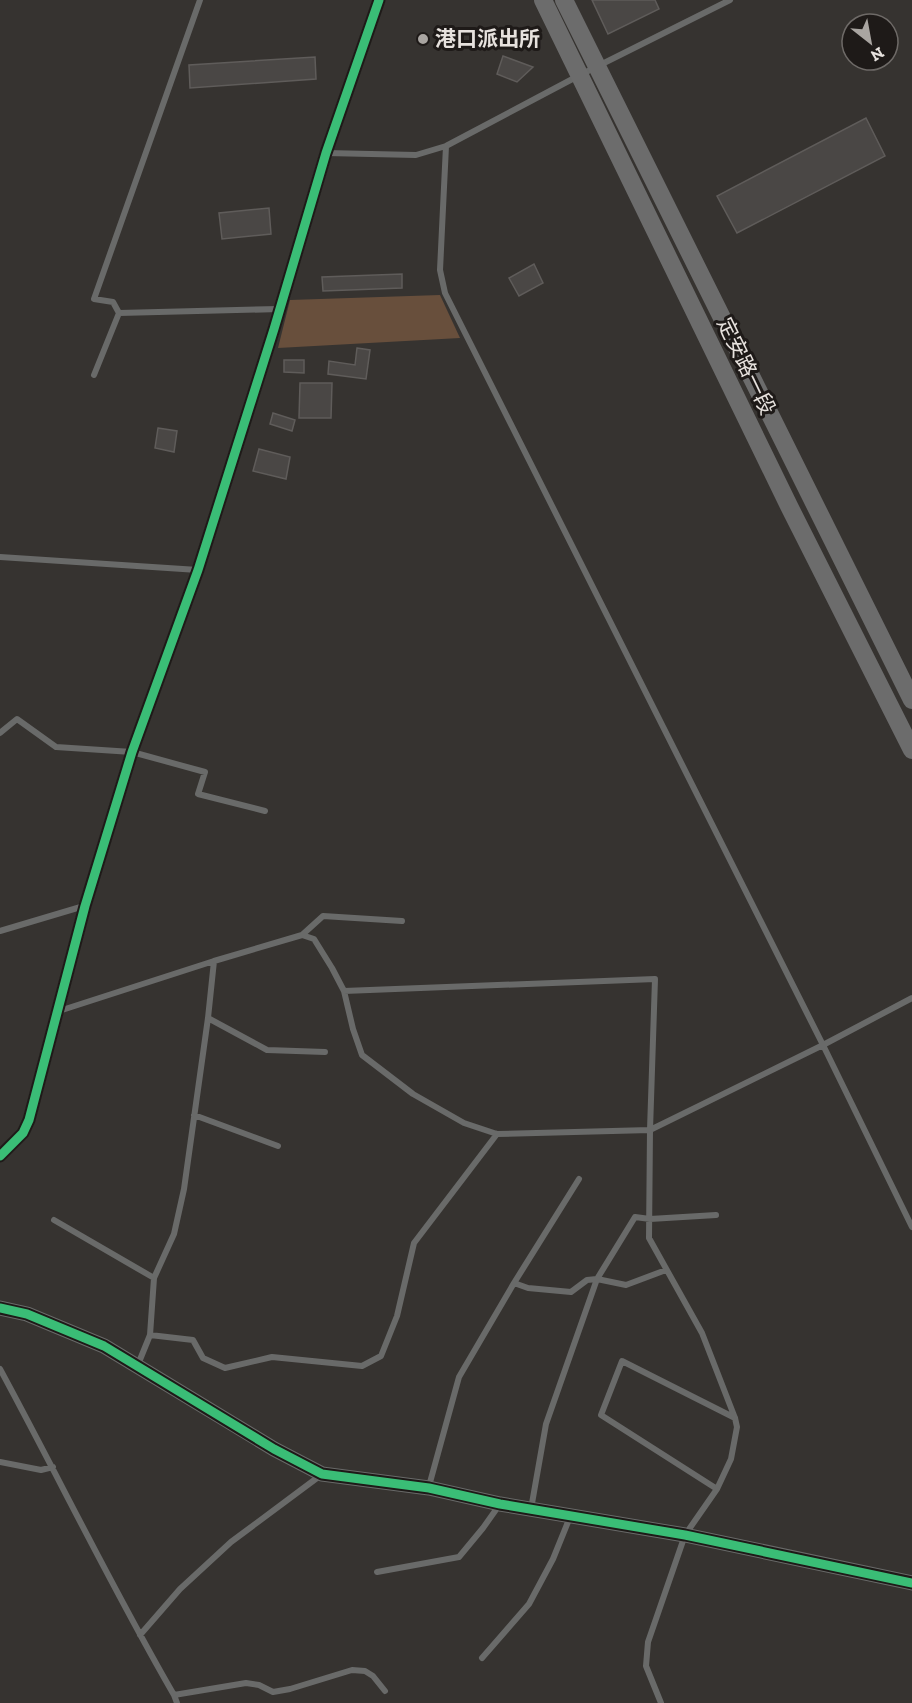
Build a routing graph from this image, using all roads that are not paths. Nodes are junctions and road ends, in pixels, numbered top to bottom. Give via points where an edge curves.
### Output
1 (200, 0) edge
2 (379, 0) edge
3 (543, 0) edge
4 (564, 0) edge
5 (730, 0) edge
6 (597, 67) junction
7 (580, 75) junction
8 (446, 146) junction
9 (326, 153) junction
10 (279, 309) junction
11 (119, 313) junction
12 (94, 375) dead end
13 (0, 557) edge
14 (198, 570) junction
15 (912, 700) edge
16 (0, 733) edge
17 (912, 750) edge
18 (132, 752) junction
19 (265, 811) dead end
20 (85, 906) junction
21 (402, 921) dead end
22 (0, 931) edge
23 (302, 935) junction
24 (214, 961) junction
25 (344, 991) junction
26 (912, 998) edge
27 (57, 1012) junction
28 (208, 1018) junction
29 (823, 1045) junction
30 (325, 1052) dead end
31 (194, 1115) junction
32 (650, 1131) junction
33 (497, 1134) junction
34 (278, 1146) dead end
35 (0, 1156) edge
36 (579, 1179) dead end
37 (716, 1215) dead end
38 (650, 1219) junction
39 (54, 1220) dead end
40 (912, 1227) edge
41 (666, 1270) junction
42 (154, 1278) junction
43 (597, 1279) junction
44 (514, 1283) junction
45 (0, 1308) edge
46 (150, 1335) junction
47 (137, 1367) junction
48 (0, 1369) edge
49 (735, 1418) junction
50 (0, 1462) edge
51 (53, 1467) junction
52 (322, 1474) junction
53 (429, 1488) junction
54 (717, 1489) junction
55 (500, 1504) junction
56 (531, 1509) junction
57 (571, 1516) junction
58 (685, 1535) junction
59 (377, 1572) dead end
60 (912, 1583) edge
61 (140, 1635) junction
62 (482, 1658) dead end
63 (385, 1691) dead end
64 (174, 1695) junction
65 (177, 1703) edge
66 (662, 1703) edge

1 - 11 lane via 94,299 114,302
2 - 9 street
3 - 7 main road, 定安路一段
4 - 6 main road, 定安路一段
5 - 6 lane
6 - 7 lane
6 - 15 main road, 定安路一段
7 - 8 lane
7 - 17 main road, 定安路一段
8 - 9 lane via 416,155
8 - 29 lane via 440,270 445,293
9 - 10 street
10 - 11 lane
10 - 14 street
11 - 12 lane
13 - 14 lane
14 - 18 street
16 - 18 lane via 17,719 56,747
18 - 19 lane via 205,772 198,794
18 - 20 street
20 - 22 lane
20 - 27 street
21 - 23 lane via 322,916
23 - 24 lane
23 - 25 lane via 314,939
24 - 27 lane
24 - 28 lane
25 - 32 lane via 655,979
25 - 33 lane via 362,1055 413,1094 464,1123
26 - 29 lane
27 - 35 street via 23,1133
28 - 30 lane via 267,1050
28 - 31 lane
29 - 32 lane
29 - 40 lane
31 - 34 lane
31 - 42 lane via 174,1234
32 - 33 lane
32 - 38 lane
33 - 46 lane via 414,1243 397,1316 381,1356 362,1366 272,1356 225,1368 203,1358 192,1341
36 - 44 lane
37 - 38 lane
38 - 41 lane via 649,1238
38 - 43 lane via 635,1216
39 - 42 lane
41 - 43 lane via 626,1285
41 - 49 lane via 702,1333
42 - 46 lane
43 - 44 lane via 586,1280 571,1292
43 - 56 lane via 546,1424
44 - 53 lane via 459,1377
45 - 47 street via 27,1314 104,1346
46 - 47 lane
47 - 52 street
48 - 51 lane
49 - 54 lane via 732,1459
49 - 54 lane via 622,1361 601,1415
50 - 51 lane via 41,1470
51 - 61 lane
52 - 53 street
52 - 61 lane via 231,1542 180,1589
53 - 55 street
54 - 58 lane
55 - 56 street
55 - 59 lane via 459,1557
56 - 57 street
57 - 58 street
57 - 62 lane via 529,1604
58 - 60 street
58 - 66 lane via 646,1656
61 - 64 lane
63 - 64 lane via 373,1676 352,1670 273,1692 246,1683
64 - 65 lane

